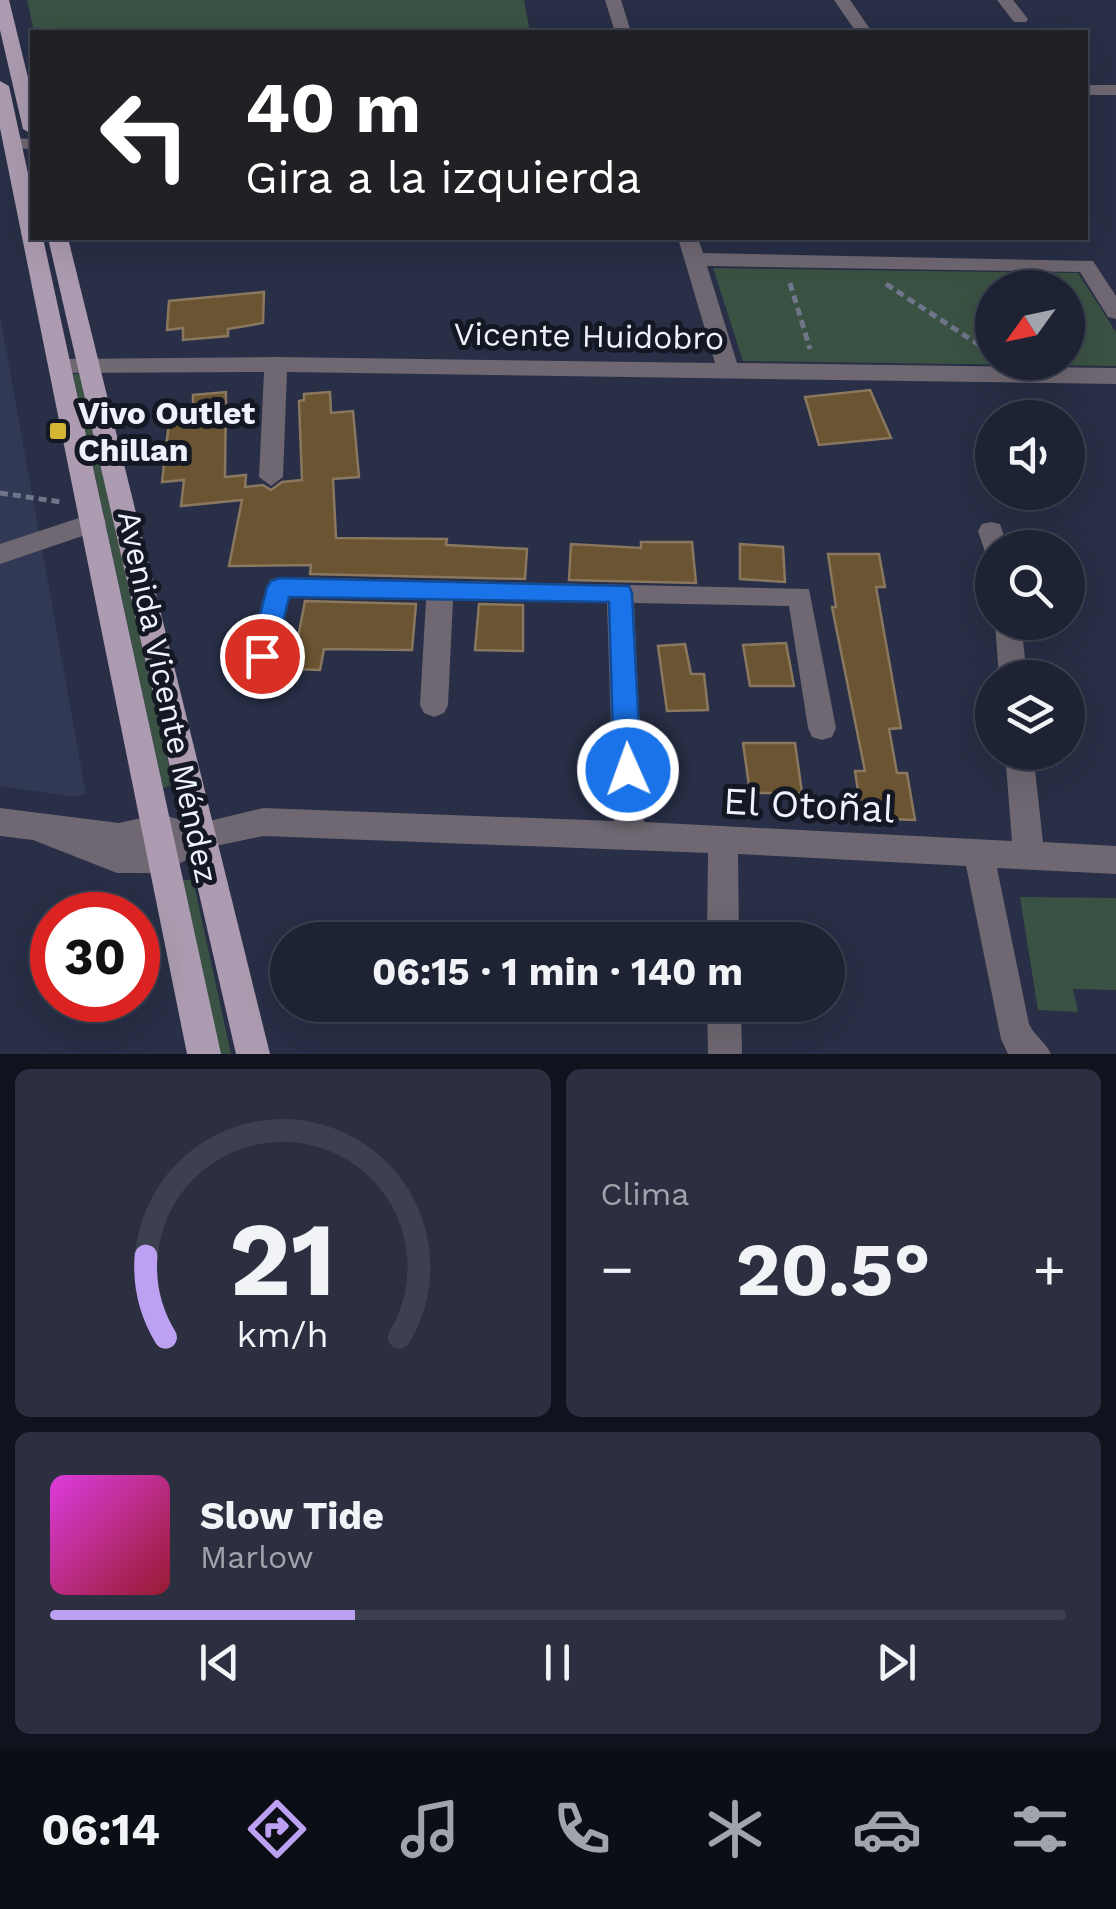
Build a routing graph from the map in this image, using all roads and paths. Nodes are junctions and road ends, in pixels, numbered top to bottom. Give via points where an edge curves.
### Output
1 (1, 0) edge
2 (613, 0) edge
3 (842, 0) edge
4 (1005, 0) edge
5 (1020, 20) dead end
6 (622, 30) edge
7 (863, 30) edge
8 (0, 86) edge
9 (1088, 90) edge
10 (1116, 90) edge
11 (30, 121) edge
12 (24, 151) edge
13 (30, 208) edge
14 (34, 240) edge
15 (58, 240) edge
16 (691, 248) edge
17 (784, 260) junction
18 (772, 282) dead end
19 (790, 282) junction
20 (885, 283) dead end
21 (1116, 312) edge
22 (975, 343) edge
23 (276, 364) junction
24 (61, 366) junction
25 (88, 366) junction
26 (728, 370) junction
27 (816, 372) junction
28 (1116, 376) edge
29 (271, 478) dead end
30 (0, 493) edge
31 (61, 502) dead end
32 (94, 522) junction
33 (0, 554) edge
34 (440, 590) junction
35 (620, 593) junction
36 (262, 656) dead end
37 (434, 706) dead end
38 (822, 728) dead end
39 (1021, 770) edge
40 (0, 822) edge
41 (630, 835) junction
42 (200, 836) junction
43 (723, 840) junction
44 (162, 844) junction
45 (979, 853) junction
46 (1029, 856) junction
47 (1116, 860) edge
48 (723, 922) edge
49 (724, 1022) edge
50 (204, 1054) edge
51 (253, 1054) edge
52 (725, 1054) edge
53 (1034, 1054) edge

1 - 11 main road
2 - 6 street
3 - 7 street
4 - 5 street
8 - 12 main road, Avenida Vicente Méndez
9 - 10 street
12 - 13 main road, Avenida Vicente Méndez
14 - 24 main road, Avenida Vicente Méndez
15 - 25 main road, Avenida Vicente Méndez
16 - 17 street
16 - 26 street
17 - 19 path
17 - 21 street via 1086,266
18 - 19 path
19 - 27 path
20 - 22 path
23 - 25 street, Vicente Huidobro
23 - 26 street, Vicente Huidobro
23 - 29 street
24 - 25 street, Vicente Huidobro
24 - 32 main road, Avenida Vicente Méndez
25 - 42 main road, Avenida Vicente Méndez
26 - 27 street, Vicente Huidobro
27 - 28 street, Vicente Huidobro
30 - 31 path
32 - 33 street
32 - 44 main road, Avenida Vicente Méndez
34 - 35 street
34 - 36 street via 279,587
34 - 37 street
35 - 38 street via 800,596
35 - 41 street
39 - 46 street
40 - 44 street via 38,828 116,859
41 - 42 street, El Otoñal via 263,822
41 - 43 street, El Otoñal
42 - 44 street, El Otoñal
42 - 51 main road, Avenida Vicente Méndez
43 - 45 street, El Otoñal
43 - 48 street
44 - 50 main road, Avenida Vicente Méndez
45 - 46 street, El Otoñal
45 - 53 street via 1013,1027
46 - 47 street, El Otoñal
49 - 52 street

